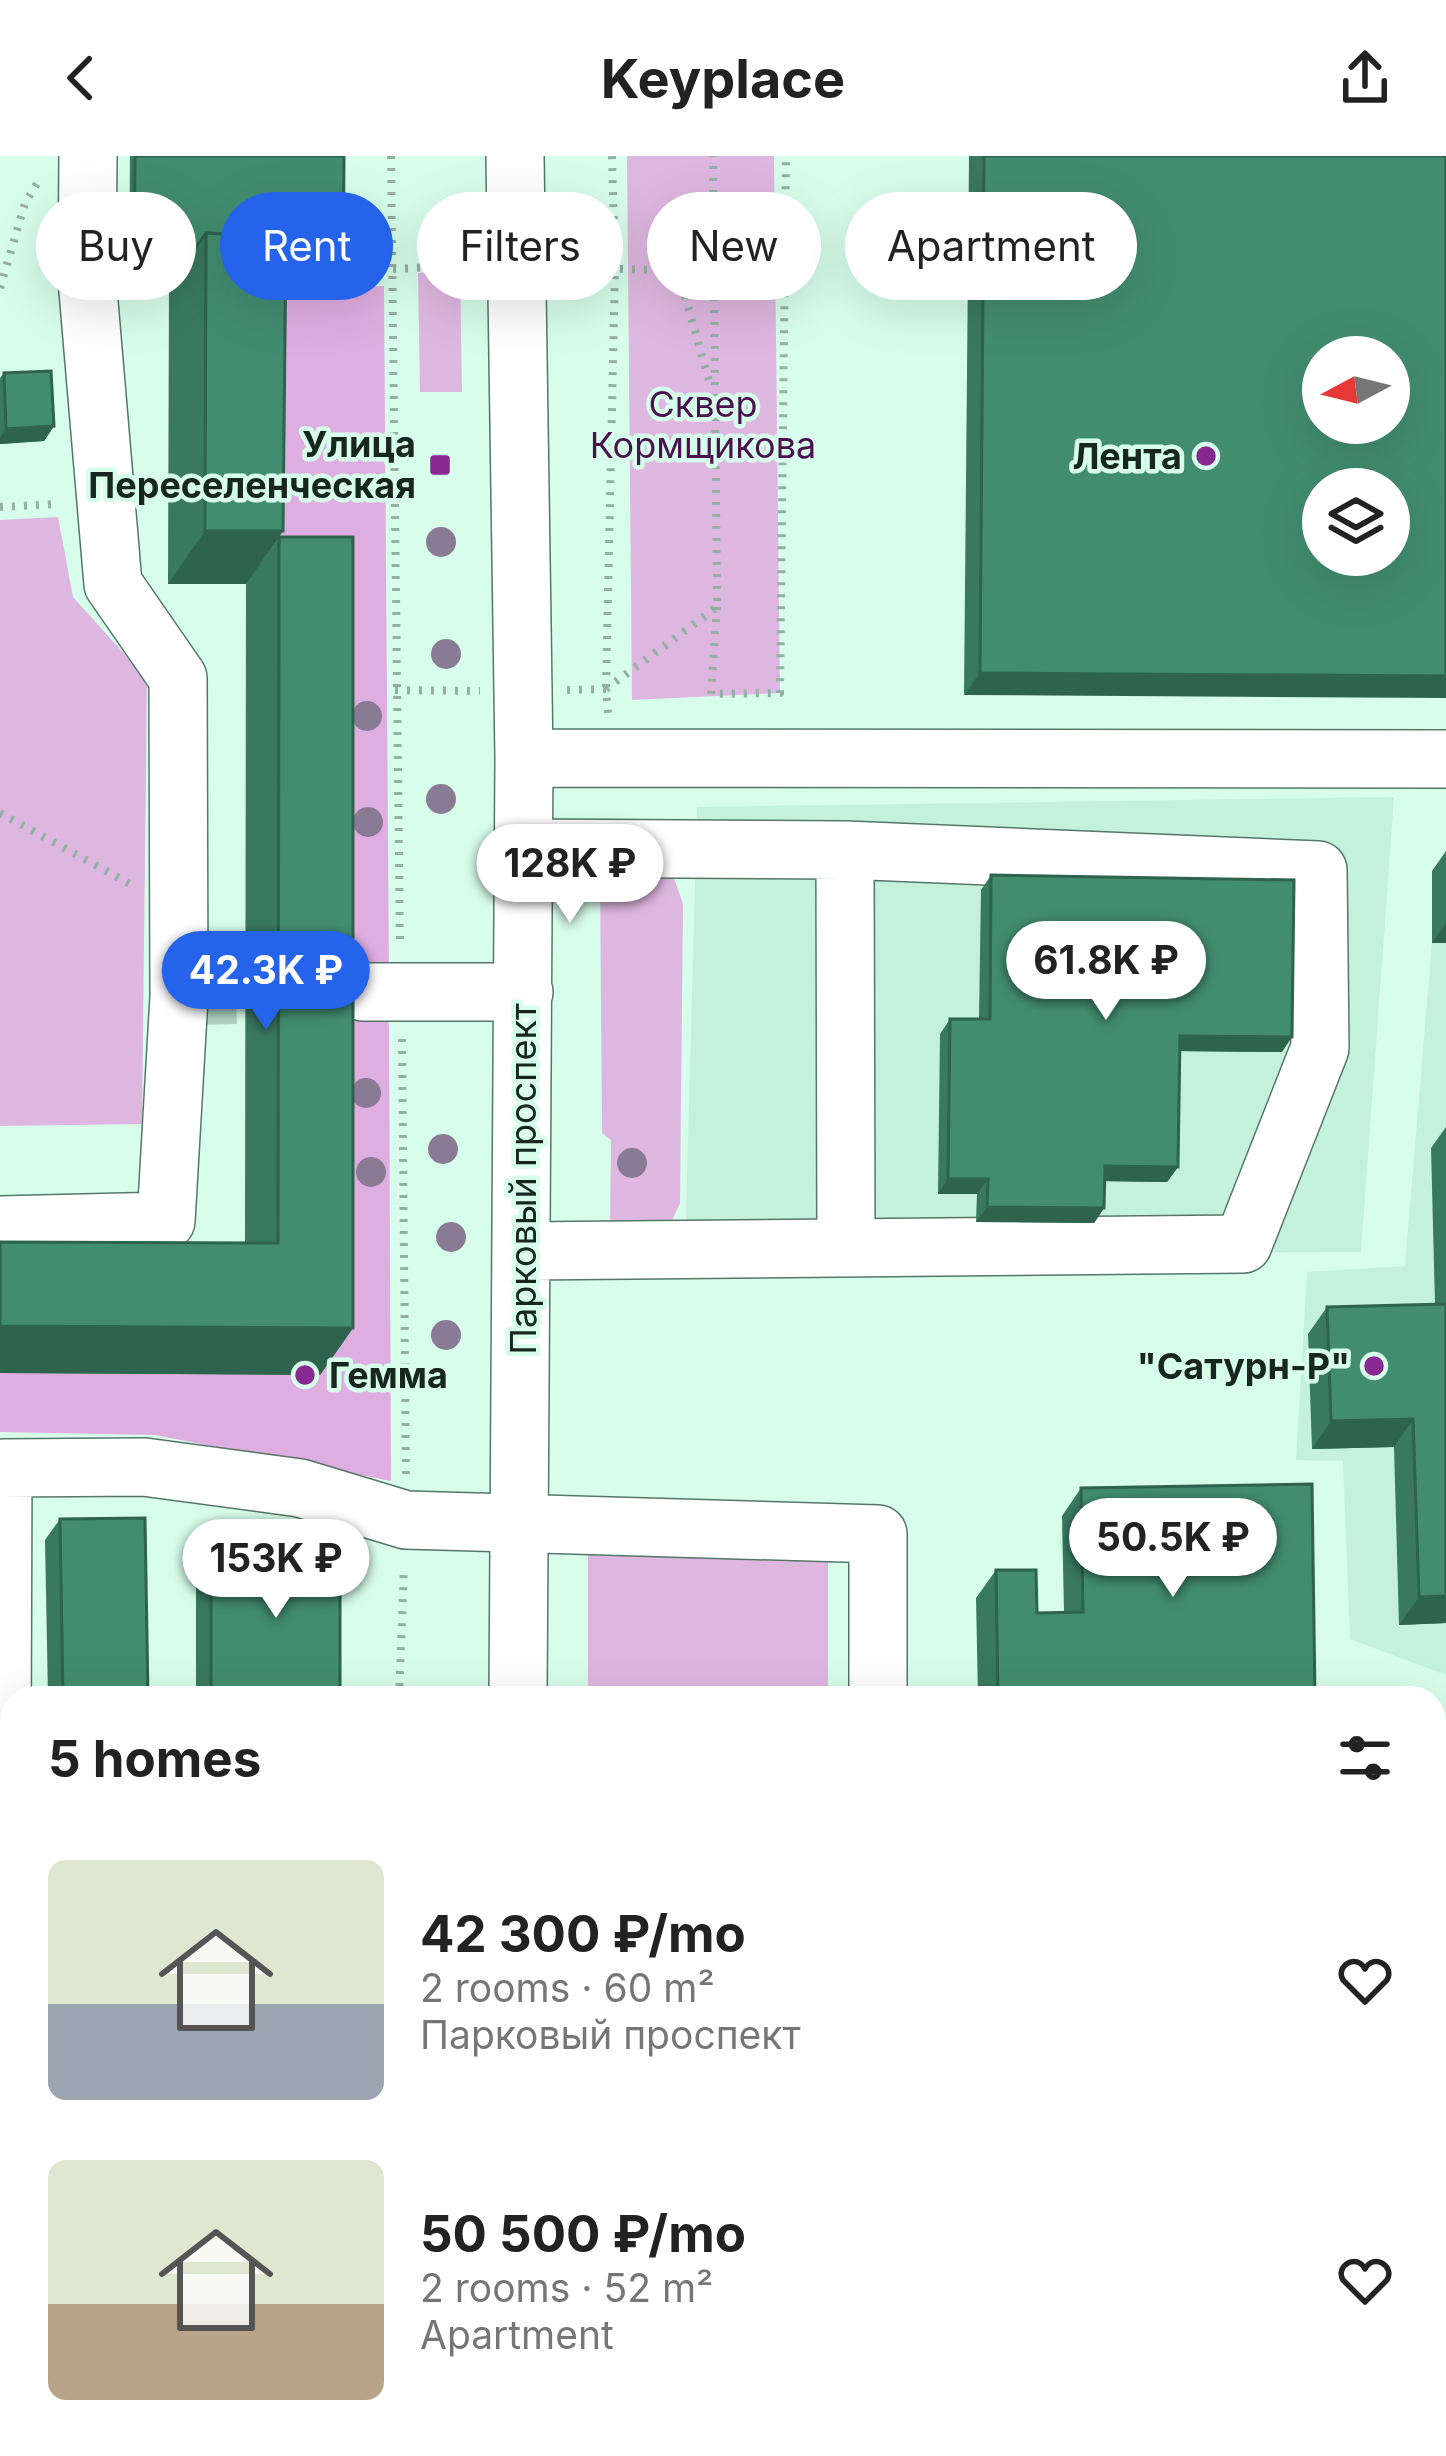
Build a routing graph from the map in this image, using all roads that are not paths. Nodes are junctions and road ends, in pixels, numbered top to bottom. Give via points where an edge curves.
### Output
1 (515, 156) edge
2 (66, 164) edge
3 (524, 758) junction
4 (1446, 759) edge
5 (522, 848) junction
6 (845, 850) junction
7 (382, 992) tunnel mouth
8 (524, 992) junction
9 (0, 1225) edge
10 (845, 1245) junction
11 (524, 1251) junction
12 (520, 1524) junction
13 (2, 1686) edge
14 (518, 1686) edge
15 (878, 1686) edge

1 - 3 street, Парковый проспект
2 - 9 street via 87,279 113,584 178,679 179,910 166,1221
3 - 4 street
3 - 5 street, Парковый проспект
5 - 6 street
5 - 8 street, Парковый проспект
6 - 10 street
6 - 10 street via 1318,870 1320,1048 1243,1244
7 - 8 street
8 - 11 street, Парковый проспект
10 - 11 street
11 - 12 street, Парковый проспект
12 - 13 street via 406,1520 300,1488 166,1470 3,1468
12 - 14 street, Парковый проспект
12 - 15 street via 878,1534

